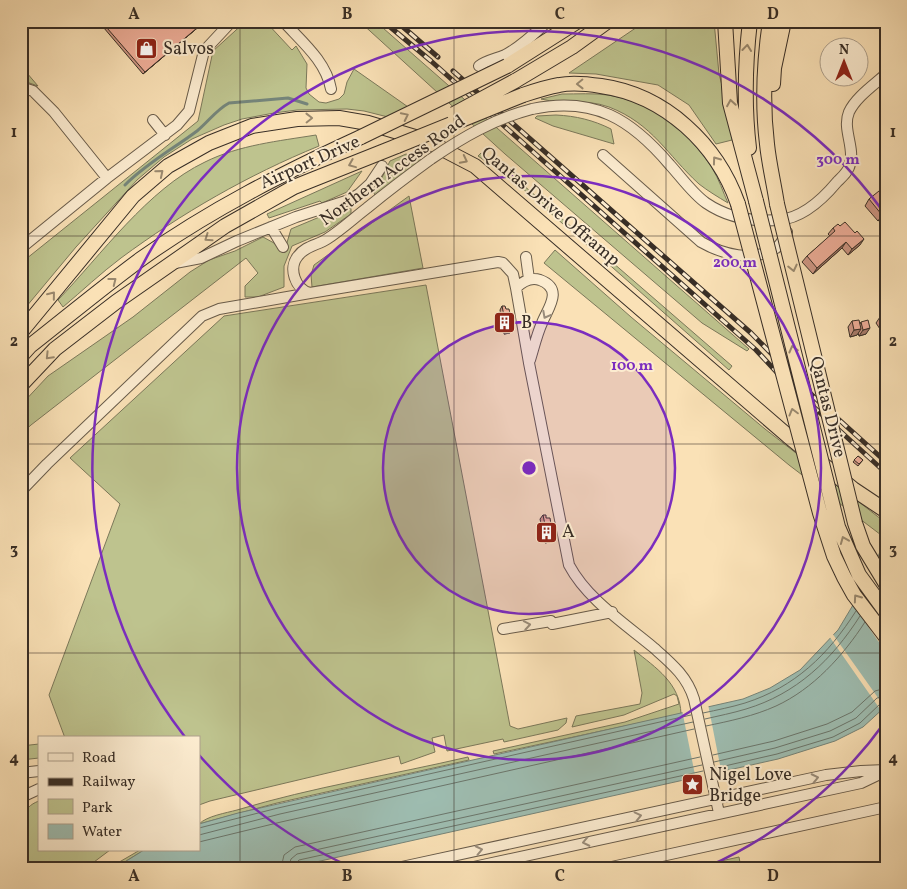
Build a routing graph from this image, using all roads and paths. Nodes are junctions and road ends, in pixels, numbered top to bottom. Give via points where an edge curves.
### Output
1 (232, 21) edge
2 (283, 21) edge
3 (548, 21) edge
4 (578, 21) edge
5 (608, 21) edge
6 (725, 21) edge
7 (750, 21) edge
8 (770, 21) edge
9 (784, 21) edge
10 (479, 66) dead end
11 (886, 74) edge
12 (21, 86) edge
13 (331, 89) dead end
14 (153, 120) dead end
15 (165, 134) junction
16 (397, 146) junction
17 (604, 155) dead end
18 (382, 166) dead end
19 (107, 178) junction
20 (756, 201) junction
21 (777, 204) junction
22 (788, 219) junction
23 (271, 227) junction
24 (283, 247) dead end
25 (21, 248) edge
26 (526, 257) dead end
27 (171, 263) junction
28 (529, 279) junction
29 (516, 288) junction
30 (310, 293) junction
31 (21, 332) edge
32 (21, 356) edge
33 (529, 363) junction
34 (21, 384) edge
35 (21, 491) edge
36 (886, 511) edge
37 (886, 584) edge
38 (608, 610) junction
39 (886, 612) edge
40 (503, 630) dead end
41 (886, 637) edge
42 (38, 771) edge
43 (886, 771) edge
44 (21, 773) edge
45 (38, 789) edge
46 (716, 798) junction
47 (21, 799) edge
48 (886, 807) edge
49 (719, 813) junction
50 (397, 868) edge
51 (469, 868) edge
52 (607, 868) edge

1 - 15 street via 204,51 189,111
2 - 13 street via 324,69
3 - 10 street via 520,45
32 -> 4 highway, Airport Drive, bridge via 141,259 207,216 284,173 507,66
5 - 16 highway, Airport Drive, bridge via 515,81
20 -> 6 highway via 730,103
20 -> 7 highway via 746,106
8 - 21 highway via 764,88 767,143
9 - 21 highway via 774,68 772,133
11 - 22 street, Northern Access Road via 853,104 848,114 850,164 845,174 823,198
12 - 19 street via 33,91 54,112
14 - 15 street
15 - 19 street
16 -> 27 highway, Airport Drive via 294,187 225,226
41 -> 16 highway, bridge via 854,595 834,556 738,204 731,184 702,142 677,117 648,100 618,88 560,84 522,95
17 - 22 street via 700,242 716,250 738,256 765,253 783,240 789,229
18 - 23 street via 370,184 349,200
19 - 25 street
39 -> 20 highway, Qantas Drive, bridge via 859,575 838,527
21 -> 37 highway, Qantas Drive, bridge via 855,523 863,546
22 - 30 street, Northern Access Road, bridge via 748,219 721,212 705,202 652,143 618,118 578,106 545,106 482,127 431,159 326,240 307,248 297,256 293,269 300,289
23 - 24 street
23 - 27 street via 201,258
26 - 28 street
27 -> 34 highway, Airport Drive via 55,350
28 - 29 street
28 -> 33 street via 546,284 553,296
29 - 30 street via 513,274 498,262
29 - 33 street
30 - 35 street via 219,309 202,316
31 -> 36 highway, Qantas Drive Offramp via 133,196 168,166 209,143 252,126 297,119 339,118 368,123 424,140 475,166 788,436 853,489
33 - 38 street via 567,557 582,585
40 -> 38 street
38 - 46 street via 678,669 689,685
42 - 44 street
46 -> 43 street via 826,775
43 - 49 street via 861,783
45 - 47 street
46 - 49 street
50 -> 46 street
48 - 52 street
49 -> 51 street

